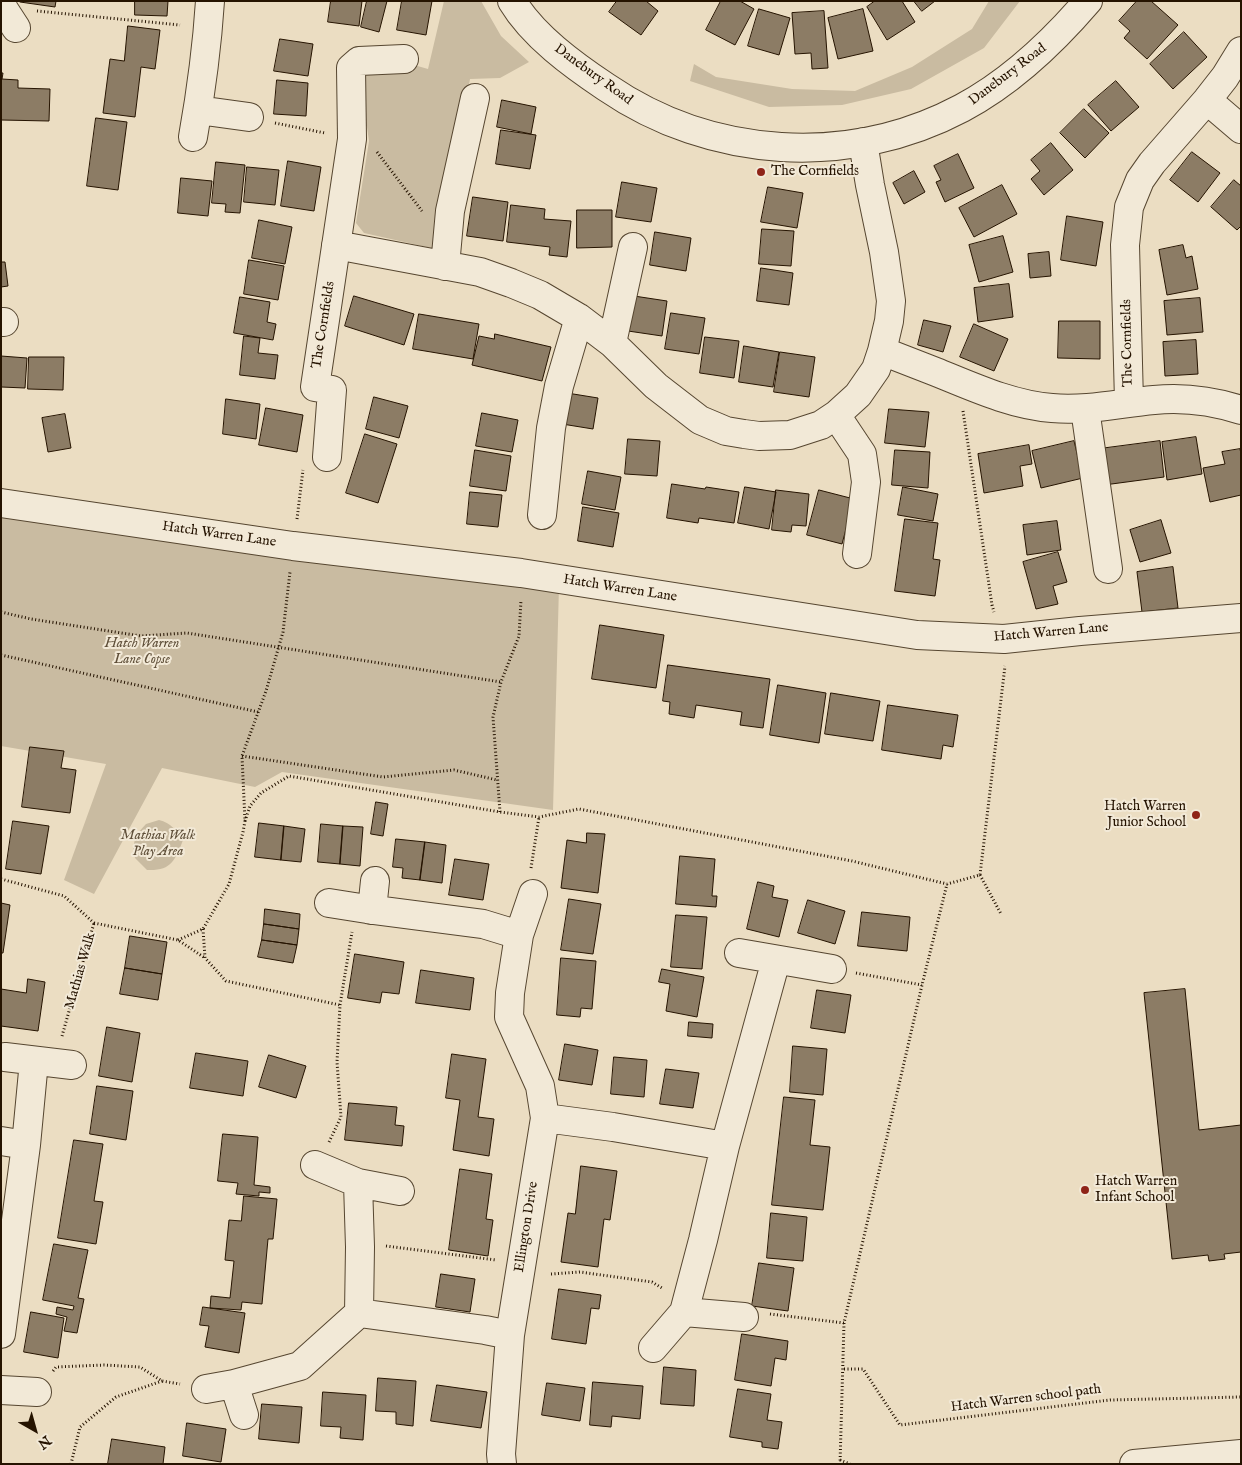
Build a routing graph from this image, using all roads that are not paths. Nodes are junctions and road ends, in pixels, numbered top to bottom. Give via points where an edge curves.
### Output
1 (210, 1) edge
2 (1088, 1) edge
3 (515, 2) edge
4 (1241, 51) edge
5 (404, 59) dead end
6 (475, 98) dead end
7 (1207, 100) junction
8 (198, 110) junction
9 (249, 117) dead end
10 (1241, 129) edge
11 (193, 138) dead end
12 (863, 142) junction
13 (336, 245) junction
14 (633, 247) dead end
15 (445, 266) junction
16 (579, 318) junction
17 (612, 343) junction
18 (882, 351) junction
19 (1130, 402) junction
20 (1085, 409) junction
21 (1241, 410) edge
22 (836, 415) junction
23 (327, 457) dead end
24 (1, 503) edge
25 (542, 515) dead end
26 (857, 554) dead end
27 (1108, 569) dead end
28 (1241, 618) edge
29 (375, 881) dead end
30 (531, 882) road end
31 (329, 903) dead end
32 (372, 910) junction
33 (519, 935) junction
34 (739, 953) dead end
35 (776, 960) junction
36 (832, 969) road end
37 (5, 1056) dead end
38 (545, 1118) junction
39 (14, 1143) edge
40 (725, 1146) junction
41 (321, 1156) road end
42 (358, 1183) junction
43 (400, 1191) dead end
44 (684, 1312) junction
45 (359, 1313) junction
46 (756, 1315) road end
47 (1, 1334) edge
48 (510, 1335) junction
49 (653, 1348) dead end
50 (234, 1384) junction
51 (206, 1389) dead end
52 (1, 1390) edge
53 (37, 1392) road end
54 (244, 1415) dead end
55 (1241, 1454) edge
56 (502, 1464) edge
57 (1134, 1464) edge

1 - 8 street
2 - 12 street, Danebury Road via 1046,48 983,96 922,127
3 - 12 street, Danebury Road via 530,25 573,63 641,109 671,122 716,138 773,148 812,148
4 - 7 street, The Cornfields
5 - 13 street, The Cornfields via 359,61 351,68 352,139
6 - 15 street via 450,211
7 - 10 street
7 - 19 street, The Cornfields via 1152,163 1140,180 1129,207 1125,245
8 - 9 street
8 - 11 street
12 - 18 street via 891,301
13 - 15 street
13 - 23 street, The Cornfields via 315,387 332,390
14 - 17 street
15 - 16 street via 480,272 511,283 540,295
16 - 17 street
16 - 25 street via 559,386 551,428
17 - 22 street via 684,408 700,420 726,431 759,436 790,434 821,425
18 - 20 street, The Cornfields via 974,388 1031,405
18 - 22 street via 868,382
19 - 20 street, The Cornfields
19 - 21 street, The Cornfields via 1178,398
20 - 27 street
22 - 26 street via 862,454 866,482
24 - 28 street, Hatch Warren Lane via 293,546 522,573 917,635 1004,639
29 - 32 street
30 - 33 street, Ellington Drive
31 - 32 street
32 - 33 street via 482,924
33 - 38 street, Ellington Drive via 509,1017 540,1086
34 - 35 street
35 - 36 street
35 - 40 street
37 - 39 street via 54,1063
38 - 40 street
38 - 48 street, Ellington Drive
39 - 47 street
40 - 44 street
41 - 42 street
42 - 43 street
42 - 45 street
44 - 46 street
44 - 49 street
45 - 48 street
45 - 50 street via 300,1366
48 - 56 street, Ellington Drive
50 - 51 street
50 - 54 street
52 - 53 street
55 - 57 street

